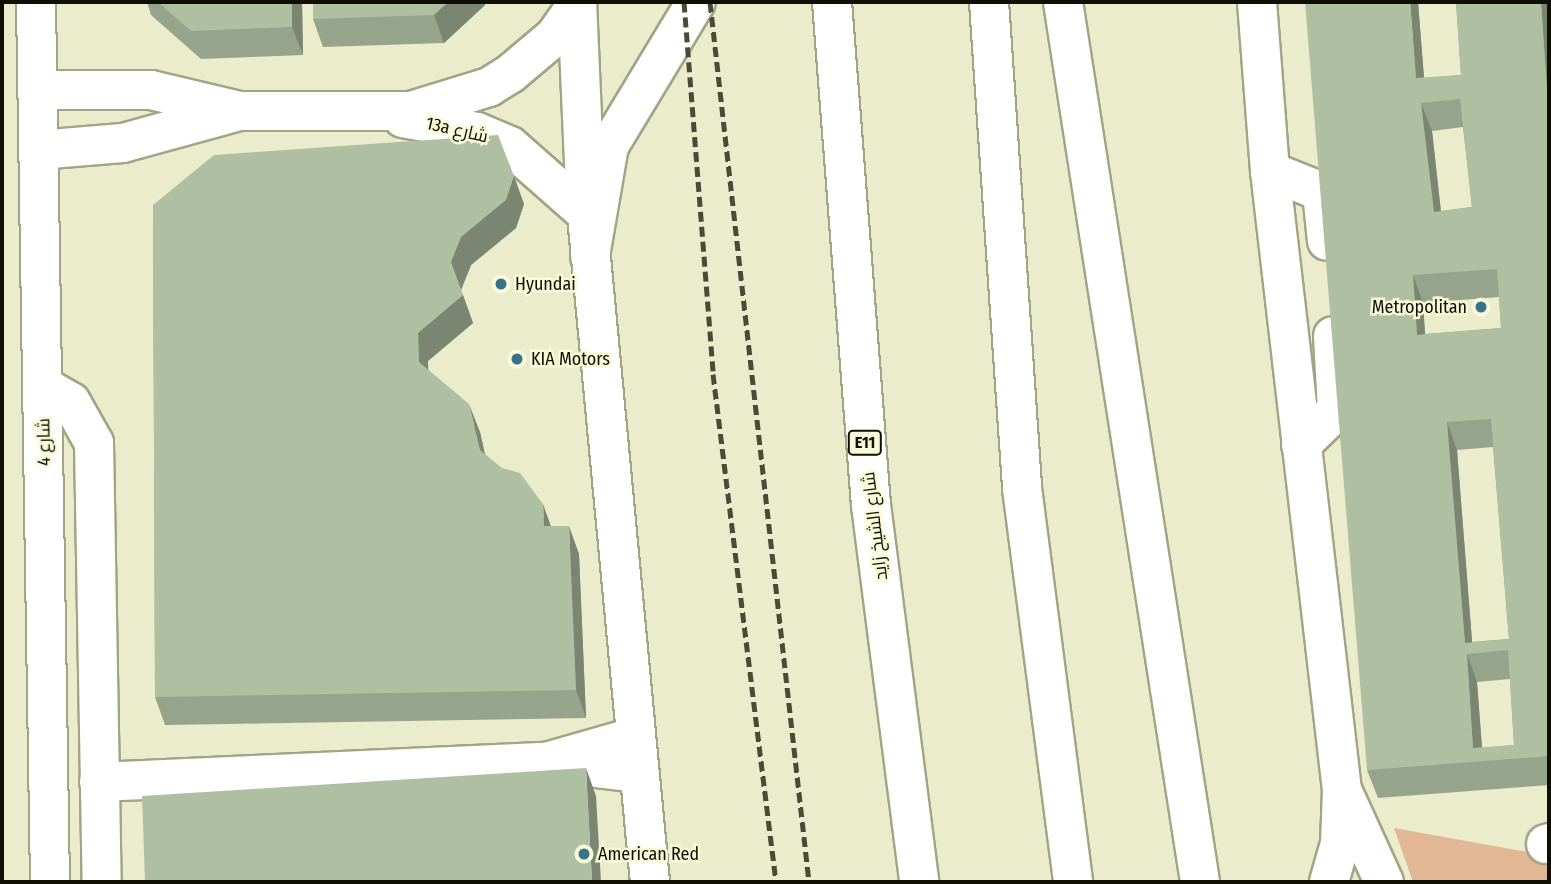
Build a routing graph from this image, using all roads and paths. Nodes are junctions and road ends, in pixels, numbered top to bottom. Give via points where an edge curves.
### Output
1 (36, 2) edge
2 (696, 2) edge
3 (832, 2) edge
4 (989, 2) edge
5 (1063, 2) edge
6 (1257, 2) edge
7 (577, 3) edge
8 (37, 90) junction
9 (239, 111) junction
10 (384, 114) junction
11 (38, 150) junction
12 (1270, 172) junction
13 (586, 212) junction
14 (590, 256) junction
15 (43, 386) junction
16 (1301, 445) junction
17 (636, 755) junction
18 (99, 782) junction
19 (1342, 790) junction
20 (1202, 876) edge
21 (50, 882) edge
22 (102, 882) edge
23 (650, 882) edge
24 (919, 882) edge
25 (1073, 882) edge
26 (1329, 882) edge
27 (1384, 882) edge

1 - 8 main road, شارع 4
2 - 14 main road via 609,146
3 - 24 main road, شارع الشيخ زايد / E11 via 869,479
4 - 25 main road via 1022,488
5 - 20 main road via 1079,75
6 - 12 main road
7 - 10 main road, 13a شارع via 534,57 489,87
7 - 13 main road
8 - 9 main road, 13a شارع via 151,90
8 - 11 main road, شارع 4
9 - 10 main road, 13a شارع
9 - 11 main road, 13a شارع via 123,143
10 - 13 main road, 13a شارع via 494,138 529,158
11 - 15 main road, شارع 4
12 - 16 main road
12 - 16 main road via 1322,192 1337,410
13 - 14 main road
14 - 17 main road
15 - 18 main road via 71,401 94,443
15 - 21 main road, شارع 4
16 - 19 main road
17 - 18 main road
17 - 23 main road
18 - 22 main road
19 - 26 main road via 1340,844
19 - 27 main road

